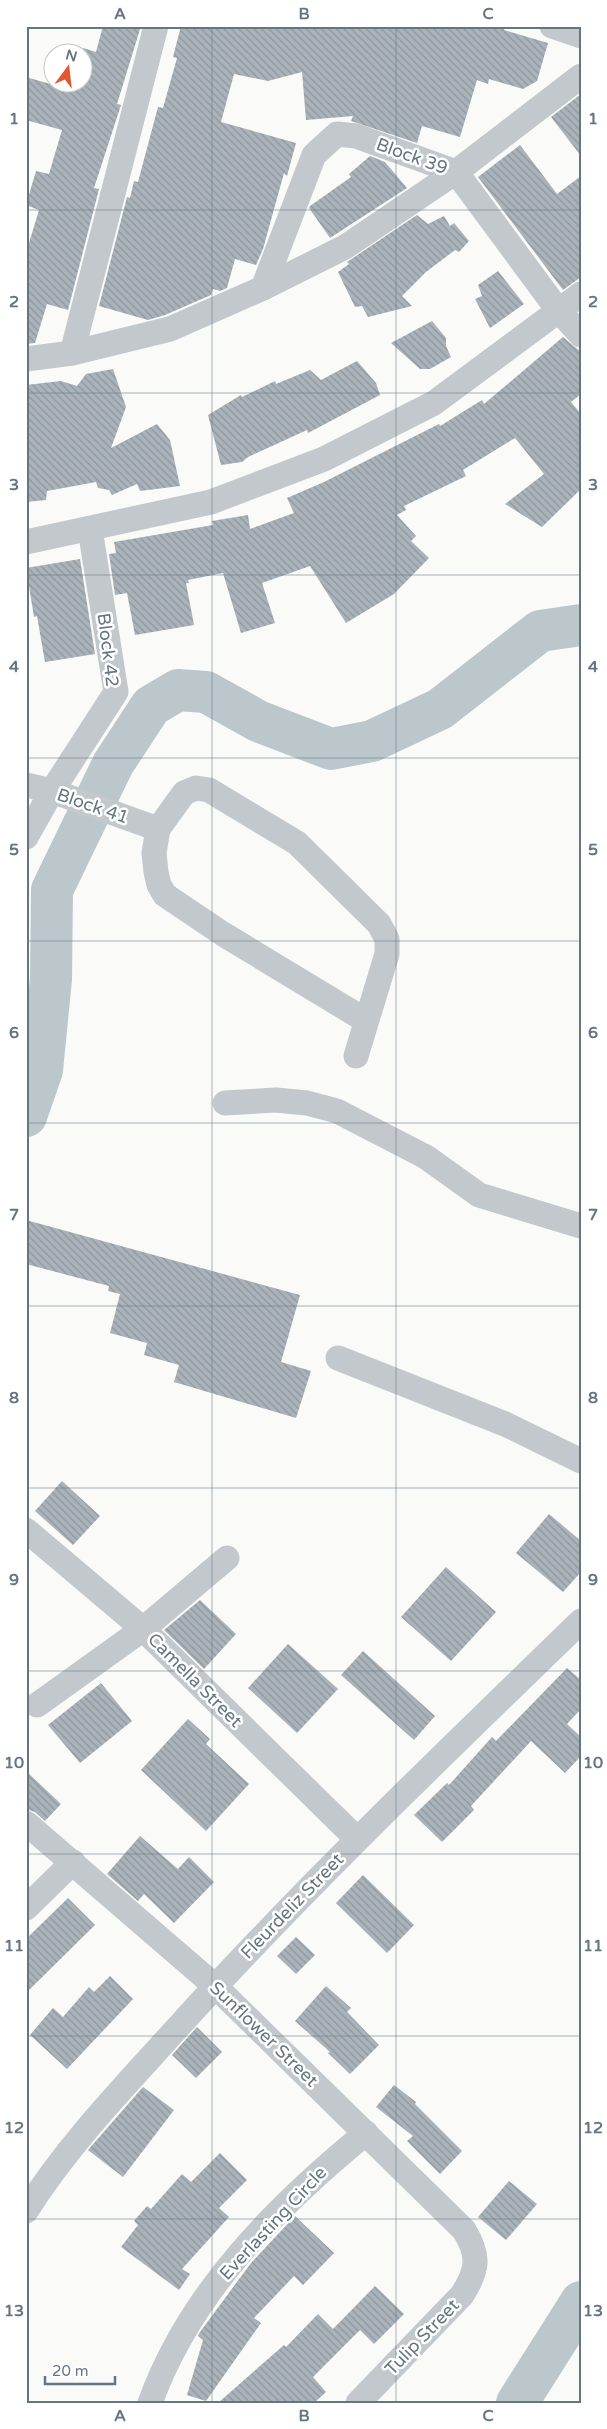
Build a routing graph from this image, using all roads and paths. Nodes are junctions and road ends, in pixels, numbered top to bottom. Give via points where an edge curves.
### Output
1 (156, 26) edge
2 (552, 26) edge
3 (581, 36) edge
4 (581, 76) edge
5 (456, 172) junction
6 (263, 288) junction
7 (581, 294) edge
8 (558, 310) junction
9 (581, 335) edge
10 (72, 353) junction
11 (26, 359) edge
12 (90, 529) junction
13 (26, 542) edge
14 (26, 785) edge
15 (52, 791) junction
16 (158, 829) junction
17 (26, 837) edge
18 (365, 1020) junction
19 (356, 1056) dead end
20 (226, 1103) dead end
21 (581, 1226) edge
22 (338, 1358) dead end
23 (581, 1461) edge
24 (26, 1530) edge
25 (227, 1558) dead end
26 (581, 1621) edge
27 (143, 1629) junction
28 (37, 1705) dead end
29 (26, 1823) edge
30 (357, 1839) junction
31 (73, 1862) junction
32 (26, 1908) edge
33 (215, 1986) junction
34 (366, 2133) junction
35 (26, 2210) edge
36 (476, 2264) joint
37 (150, 2403) edge
38 (358, 2403) edge

1 - 10 street
2 - 3 street
4 - 5 street
5 - 6 street via 345,247
5 - 6 street, Block 39 via 356,136 337,134 314,155
5 - 8 street, Block 39
6 - 10 street via 170,329
7 - 8 street
8 - 9 street, Block 39
8 - 12 street via 434,403 324,459 212,502
10 - 11 street
12 - 13 street
12 - 15 street, Block 42 via 116,692
14 - 15 street, Block 41
15 - 16 street, Block 41
15 - 17 street, Block 42
16 - 18 street via 154,853 156,872 165,895
16 - 18 street via 184,793 196,788 209,790 297,844 379,924 387,939 387,954
18 - 19 street
20 - 21 street via 276,1100 307,1103 337,1111 426,1157 479,1194
22 - 23 street via 505,1424
24 - 27 street, Camella Street
25 - 27 street
26 - 30 street, Fleurdeliz Street
27 - 28 street
27 - 30 street, Camella Street
29 - 31 street, Sunflower Street
30 - 33 street, Fleurdeliz Street
31 - 32 street
31 - 33 street, Sunflower Street
33 - 34 street, Sunflower Street
33 - 35 street, Fleurdeliz Street via 96,2118
34 - 36 street, Sunflower Street via 464,2230 474,2246
34 - 37 street, Everlasting Circle via 314,2175 239,2254 184,2330
36 - 38 street, Tulip Street via 472,2280 462,2295

